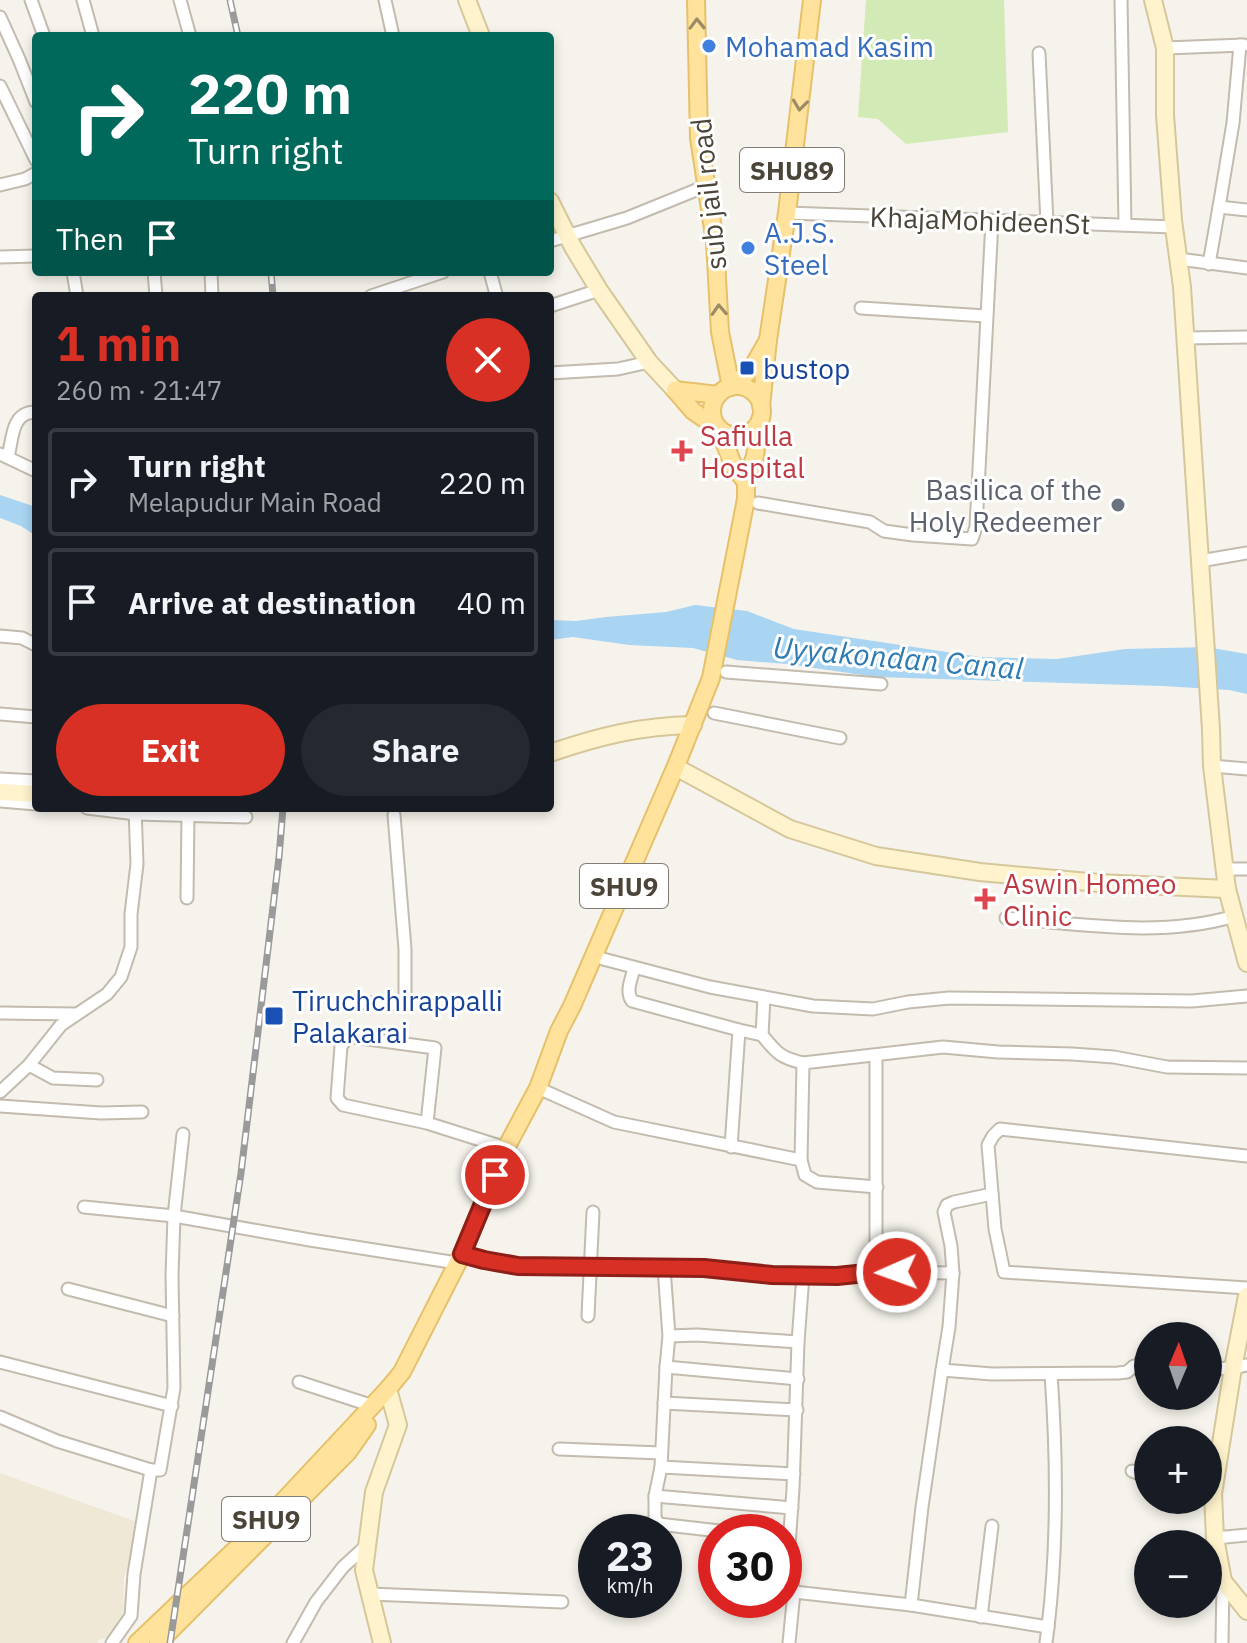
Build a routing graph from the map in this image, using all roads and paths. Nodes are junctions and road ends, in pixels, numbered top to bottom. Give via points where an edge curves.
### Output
1 (31, 0) edge
2 (83, 0) edge
3 (180, 0) edge
4 (385, 0) edge
5 (467, 0) edge
6 (696, 0) edge
7 (812, 0) edge
8 (1121, 0) edge
9 (1153, 0) edge
10 (0, 17) edge
11 (43, 32) edge
12 (92, 32) edge
13 (189, 32) edge
14 (392, 32) edge
15 (479, 32) edge
16 (1244, 45) edge
17 (1165, 48) junction
18 (1039, 53) dead end
19 (0, 86) edge
20 (32, 93) edge
21 (32, 152) edge
22 (32, 175) edge
23 (0, 185) edge
24 (706, 186) junction
25 (1219, 207) junction
26 (554, 210) edge
27 (1247, 210) edge
28 (787, 213) junction
29 (992, 221) junction
30 (1047, 223) junction
31 (1125, 225) junction
32 (1174, 227) junction
33 (567, 235) junction
34 (554, 240) edge
35 (32, 256) edge
36 (0, 257) edge
37 (1179, 259) junction
38 (1209, 264) junction
39 (1247, 268) edge
40 (431, 276) edge
41 (599, 290) junction
42 (383, 292) edge
43 (554, 305) edge
44 (861, 308) dead end
45 (986, 316) junction
46 (1247, 337) edge
47 (1186, 338) junction
48 (768, 340) junction
49 (649, 362) junction
50 (554, 373) edge
51 (675, 390) junction
52 (724, 391) junction
53 (32, 412) edge
54 (761, 413) junction
55 (719, 429) junction
56 (4, 456) edge
57 (32, 469) edge
58 (746, 482) junction
59 (752, 501) junction
60 (1247, 553) edge
61 (1200, 561) junction
62 (0, 636) edge
63 (32, 643) edge
64 (726, 672) dead end
65 (881, 684) dead end
66 (714, 713) dead end
67 (0, 714) edge
68 (32, 717) edge
69 (693, 725) junction
70 (840, 738) dead end
71 (554, 752) edge
72 (1212, 766) junction
73 (1247, 769) edge
74 (683, 771) dead end
75 (0, 779) edge
76 (32, 781) edge
77 (0, 792) edge
78 (32, 794) edge
79 (0, 801) edge
80 (32, 804) edge
81 (136, 812) edge
82 (153, 812) edge
83 (188, 814) junction
84 (394, 815) dead end
85 (246, 817) dead end
86 (1225, 869) junction
87 (1247, 869) edge
88 (1227, 889) junction
89 (187, 898) dead end
90 (1235, 916) junction
91 (1006, 918) dead end
92 (603, 959) dead end
93 (1247, 963) edge
94 (634, 968) junction
95 (1247, 996) edge
96 (764, 997) junction
97 (349, 1002) dead end
98 (0, 1013) edge
99 (76, 1014) junction
100 (739, 1030) junction
101 (762, 1035) junction
102 (876, 1055) junction
103 (803, 1063) junction
104 (29, 1065) junction
105 (1247, 1068) edge
106 (97, 1080) dead end
107 (2, 1086) edge
108 (538, 1088) junction
109 (0, 1106) edge
110 (142, 1112) dead end
111 (427, 1123) junction
112 (183, 1134) dead end
113 (731, 1147) junction
114 (506, 1148) junction
115 (1247, 1156) edge
116 (801, 1160) junction
117 (877, 1187) junction
118 (992, 1194) junction
119 (84, 1207) dead end
120 (593, 1212) dead end
121 (174, 1216) junction
122 (460, 1258) junction
123 (591, 1267) junction
124 (664, 1268) junction
125 (876, 1272) junction
126 (953, 1273) junction
127 (803, 1275) junction
128 (1247, 1288) edge
129 (68, 1289) dead end
130 (1247, 1296) edge
131 (173, 1316) junction
132 (588, 1316) dead end
133 (669, 1336) junction
134 (798, 1342) junction
135 (0, 1362) edge
136 (1134, 1366) edge
137 (1240, 1366) edge
138 (666, 1367) junction
139 (942, 1370) junction
140 (1051, 1374) junction
141 (798, 1379) junction
142 (299, 1382) dead end
143 (388, 1389) junction
144 (664, 1403) junction
145 (172, 1406) junction
146 (373, 1406) junction
147 (797, 1410) junction
148 (0, 1417) edge
149 (1222, 1445) edge
150 (559, 1449) dead end
151 (661, 1453) junction
152 (661, 1467) junction
153 (151, 1470) junction
154 (794, 1474) junction
155 (655, 1496) junction
156 (792, 1508) junction
157 (791, 1514) edge
158 (992, 1526) dead end
159 (698, 1529) edge
160 (1247, 1535) edge
161 (1222, 1537) edge
162 (366, 1546) junction
163 (1222, 1576) edge
164 (1223, 1581) junction
165 (802, 1593) edge
166 (370, 1594) junction
167 (562, 1602) dead end
168 (911, 1605) junction
169 (1247, 1611) edge
170 (981, 1617) junction
171 (791, 1618) edge
172 (1048, 1627) junction
173 (112, 1643) edge
174 (137, 1643) edge
175 (158, 1643) edge
176 (293, 1643) edge
177 (382, 1643) edge
178 (789, 1643) edge
179 (1046, 1643) edge
180 (1222, 1643) edge

1 - 11 street
2 - 12 street
3 - 13 street
4 - 14 street
5 - 15 street
24 -> 6 main road, sub jail road via 699,138
7 -> 28 main road, SHU89
8 - 31 street
9 - 17 street
10 - 20 street
16 - 17 street
16 - 25 street
17 - 32 street
18 - 30 street
19 - 21 street
22 - 23 street
24 - 33 street
52 -> 24 main road, sub jail road via 715,242
25 - 27 street
25 - 38 street
26 - 33 street
28 - 29 street, KhajaMohideenSt
28 - 48 main road, SHU89
29 - 30 street, KhajaMohideenSt
29 - 45 street
30 - 31 street, KhajaMohideenSt
31 - 32 street, KhajaMohideenSt
32 - 37 street
33 - 34 street
33 - 41 street
35 - 36 street
37 - 38 street
37 - 47 street
38 - 39 street
40 - 42 street
41 - 43 street
41 - 49 street
44 - 45 street
45 - 59 street via 972,539 884,531 870,522
46 - 47 street
47 - 61 street
48 - 52 main road, SHU89 via 751,370
48 - 54 main road, SHU89
49 - 50 street
49 - 51 street
51 - 52 main road
51 - 55 main road
52 - 54 main road via 747,388
52 - 55 main road, SHU9 via 712,409
53 - 56 street via 17,419
54 - 55 main road via 742,436
54 - 58 main road, SHU9
55 - 58 main road, SHU9
56 - 57 street
58 - 59 main road, SHU9
59 - 69 main road, SHU9 via 711,678
60 - 61 street
61 - 72 street
62 - 63 street
64 - 65 street
66 - 70 street
67 - 68 street
69 - 71 street via 625,731
69 - 108 main road, SHU9
72 - 73 street
72 - 86 street
74 - 88 street via 790,829 876,856 995,874
75 - 76 street
77 - 78 street
79 - 80 street
81 - 99 street via 131,947 121,977 107,994
82 - 83 street
83 - 85 street
83 - 89 street
84 - 97 street via 405,995 396,1004
86 - 87 street
86 - 88 street
88 - 90 street
90 - 91 street via 1168,928
90 - 93 street
92 - 94 street
94 - 96 street
94 - 100 street via 628,996 632,1001
95 - 96 street via 1192,1001 949,998 873,1009
96 - 101 street
98 - 99 street
99 - 104 street
100 - 101 street
100 - 113 street
101 - 103 street via 777,1054
102 - 103 street
102 - 105 street via 943,1047 1114,1057 1167,1067
102 - 117 street
103 - 116 street
104 - 106 street via 53,1078
104 - 107 street
108 - 113 street via 614,1122
108 - 114 main road, SHU9
109 - 110 street
111 - 111 street via 339,1102 341,1046 346,1040 435,1048
111 - 114 street
112 - 121 street
113 - 116 street
114 - 122 main road, SHU9
115 - 118 street via 1000,1129 988,1145
116 - 117 street via 805,1175 817,1182
117 - 125 street
118 - 126 street via 947,1205
118 - 128 street via 1004,1272
119 - 121 street
120 - 123 street
121 - 122 street
121 - 131 street
122 - 123 street via 518,1266
122 - 143 main road, SHU9 via 402,1372
123 - 124 street
123 - 132 street
124 - 127 street
124 - 133 street
125 - 126 street
125 - 127 street
126 - 139 street
127 - 134 street
129 - 131 street
130 - 137 street
131 - 145 street
133 - 134 street
133 - 138 street
134 - 141 street
135 - 145 street
136 - 140 street via 1118,1373
137 - 149 street
138 - 141 street
138 - 144 street
139 - 140 street
139 - 168 street
140 - 172 street via 1056,1476
141 - 147 street
142 - 146 street
143 - 146 main road, SHU9
143 - 162 street via 398,1425 374,1492
143 - 175 main road, SHU9 via 348,1452
144 - 147 street
144 - 151 street
145 - 153 street via 160,1470
146 - 174 main road, SHU9 via 260,1526
147 - 154 street
148 - 153 street
150 - 151 street
151 - 152 street
152 - 154 street
152 - 155 street
153 - 173 street via 131,1616
154 - 156 street
155 - 156 street
155 - 159 street via 659,1524
156 - 157 street
158 - 170 street
160 - 161 street
162 - 166 street
162 - 176 street via 316,1602
163 - 164 street
164 - 169 street
164 - 180 street
165 - 168 street
166 - 167 street
166 - 177 street
168 - 170 street
170 - 172 street
171 - 178 street
172 - 179 street

